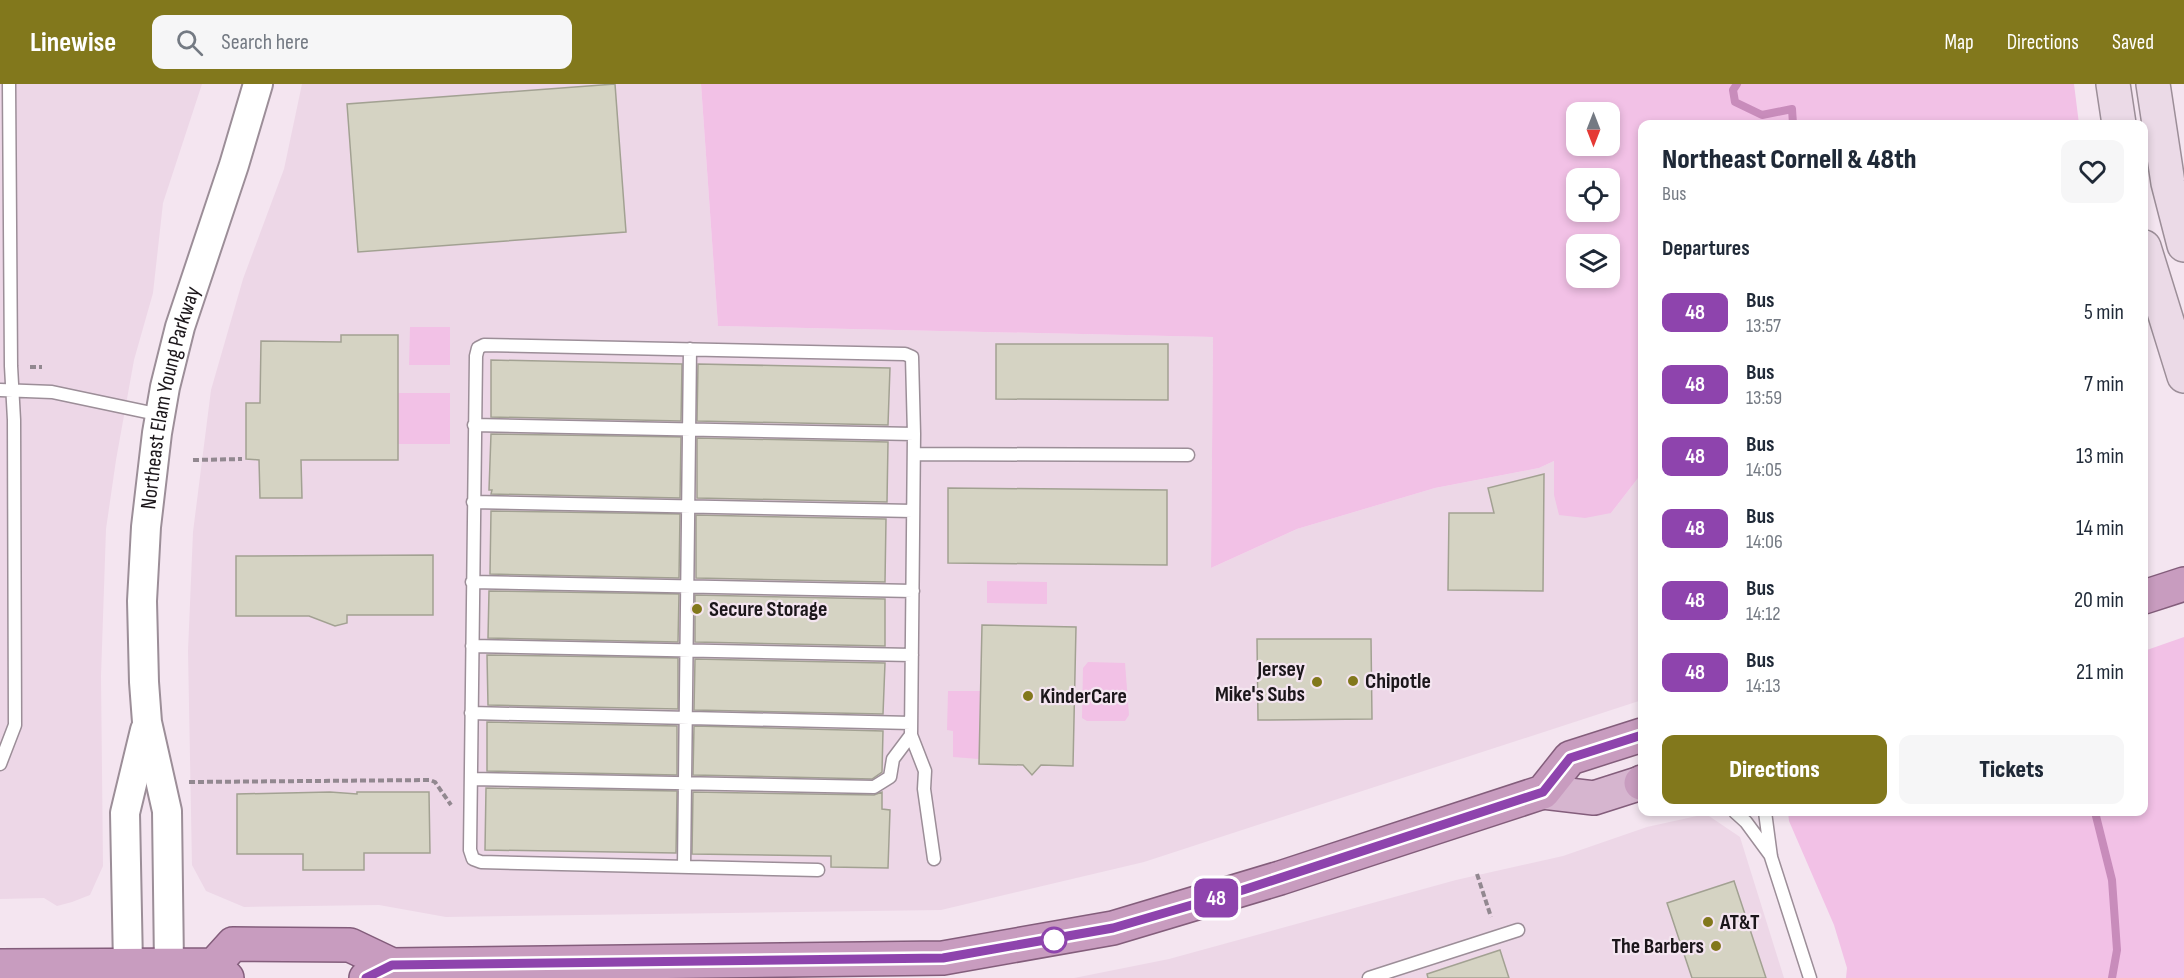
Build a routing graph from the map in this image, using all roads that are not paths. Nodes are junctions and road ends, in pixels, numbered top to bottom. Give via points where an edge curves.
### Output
1 (9, 84) edge
2 (258, 84) edge
3 (2113, 84) edge
4 (2153, 84) edge
5 (2118, 120) edge
6 (2184, 245) edge
7 (2148, 264) edge
8 (690, 349) junction
9 (2184, 375) edge
10 (6, 390) edge
11 (160, 415) junction
12 (474, 425) junction
13 (689, 430) junction
14 (914, 435) junction
15 (914, 454) junction
16 (1188, 455) dead end
17 (473, 502) junction
18 (688, 507) junction
19 (913, 511) junction
20 (472, 582) junction
21 (2184, 584) edge
22 (687, 586) junction
23 (913, 591) junction
24 (2148, 596) edge
25 (472, 646) junction
26 (686, 651) junction
27 (912, 655) junction
28 (471, 713) junction
29 (685, 718) junction
30 (147, 722) junction
31 (911, 729) junction
32 (1638, 736) edge
33 (0, 764) edge
34 (471, 779) junction
35 (685, 784) junction
36 (1638, 784) edge
37 (1543, 792) junction
38 (1739, 816) edge
39 (1766, 816) edge
40 (1771, 857) junction
41 (934, 859) dead end
42 (684, 867) junction
43 (818, 870) dead end
44 (1518, 930) dead end
45 (128, 965) junction
46 (169, 965) junction
47 (0, 966) edge
48 (945, 968) edge
49 (221, 971) edge
50 (379, 971) edge
51 (1370, 978) edge
52 (1810, 978) edge

1 - 10 lane
2 - 11 street, Northeast Elam Young Parkway via 183,317
3 - 5 main road
4 - 6 main road via 2168,183
7 - 9 main road
8 - 12 lane via 484,345 478,348 476,356
8 - 13 lane
8 - 14 lane via 905,354 912,357 914,368
10 - 11 lane via 52,392
10 - 33 lane via 14,420 15,725
11 - 30 street, Northeast Elam Young Parkway via 146,527 143,591
12 - 13 lane
12 - 17 lane
13 - 14 lane
13 - 18 lane
14 - 15 lane
15 - 16 lane
15 - 19 lane
17 - 18 lane
17 - 20 lane
18 - 19 lane
18 - 22 lane
19 - 23 lane
20 - 22 lane
20 - 25 lane
21 - 24 highway
22 - 23 lane
22 - 26 lane
23 - 27 lane
25 - 26 lane
25 - 28 lane
26 - 27 lane
26 - 29 lane
27 - 31 lane
28 - 29 lane
28 - 34 lane
29 - 31 lane
29 - 35 lane
30 - 45 street via 125,813
30 - 46 street via 167,811
31 - 35 lane via 893,759 890,777 874,787
31 - 41 lane via 925,771
32 - 37 highway via 1570,758
34 - 35 lane
34 - 42 lane via 473,859
35 - 42 lane
36 - 37 main road via 1593,798
37 - 48 highway via 1113,928
38 - 40 lane
39 - 40 lane
40 - 52 lane
42 - 43 lane
44 - 51 lane
45 - 46 highway
45 - 47 highway
46 - 49 highway
48 - 50 highway
49 - 50 highway via 233,944 351,945

